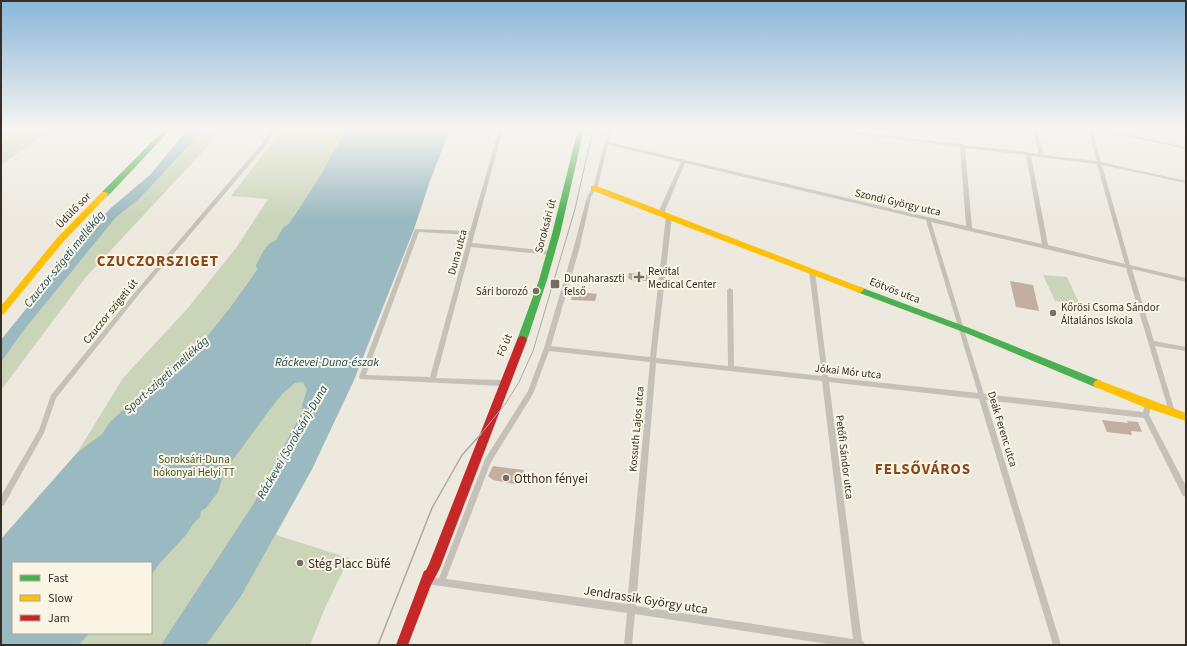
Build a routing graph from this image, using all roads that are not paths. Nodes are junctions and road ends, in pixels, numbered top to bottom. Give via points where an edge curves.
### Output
1 (139, 159) edge
2 (251, 159) edge
3 (493, 159) edge
4 (574, 159) edge
5 (602, 159) edge
6 (672, 159) edge
7 (963, 159) edge
8 (1029, 159) edge
9 (1073, 159) edge
10 (1100, 159) edge
11 (684, 162) junction
12 (1101, 163) junction
13 (1186, 182) edge
14 (594, 188) junction
15 (665, 214) junction
16 (928, 219) junction
17 (969, 228) junction
18 (473, 233) junction
19 (470, 245) junction
20 (1045, 246) junction
21 (551, 253) junction
22 (1128, 266) junction
23 (812, 271) junction
24 (1186, 280) edge
25 (730, 290) dead end
26 (1, 312) edge
27 (525, 328) junction
28 (960, 328) junction
29 (1152, 343) junction
30 (547, 348) junction
31 (1186, 349) edge
32 (653, 360) junction
33 (731, 368) junction
34 (825, 379) junction
35 (432, 380) junction
36 (502, 383) junction
37 (982, 396) junction
38 (1148, 404) junction
39 (1172, 412) junction
40 (1146, 415) junction
41 (1186, 417) edge
42 (1186, 494) edge
43 (1, 503) edge
44 (427, 580) junction
45 (441, 582) junction
46 (631, 609) junction
47 (402, 645) edge
48 (628, 645) edge
49 (859, 645) edge
50 (1057, 645) edge

1 - 26 street, Üdülő sor via 60,240
2 - 43 street, Czuczor szigeti út via 138,292 53,397 42,431
3 - 18 street, Duna utca
4 - 21 street, Soroksári út
5 - 14 street
6 - 11 street, Szondi György utca
7 - 17 street
8 - 20 street
9 - 12 street
10 - 12 street
11 - 15 street, Kossuth Lajos utca
11 - 16 street, Szondi György utca
12 - 13 street
12 - 22 street
14 - 15 street, Eötvös utca
14 - 30 street via 589,196
15 - 23 street, Eötvös utca
15 - 32 street, Kossuth Lajos utca
16 - 17 street, Szondi György utca
16 - 28 street, Deák Ferenc utca
17 - 20 street, Szondi György utca
18 - 19 street, Duna utca
18 - 35 street via 417,230 362,377
19 - 21 street
19 - 35 street, Duna utca
20 - 22 street, Szondi György utca
21 - 27 street, Soroksári út
22 - 24 street, Szondi György utca
22 - 29 street
23 - 28 street, Eötvös utca
23 - 34 street, Petőfi Sándor utca
25 - 33 street
27 - 36 street, Fő út
27 - 44 street, Fő út via 506,383 434,568
28 - 37 street, Deák Ferenc utca
28 - 38 street, Eötvös utca
29 - 31 street
29 - 39 street
30 - 32 street, Jókai Mór utca
30 - 45 street via 531,392 488,461
32 - 33 street, Jókai Mór utca
32 - 46 street, Kossuth Lajos utca
33 - 34 street, Jókai Mór utca
34 - 37 street, Jókai Mór utca
34 - 49 street, Petőfi Sándor utca
35 - 36 street
36 - 44 street, Fő út via 492,401 471,456
37 - 40 street, Jókai Mór utca
37 - 50 street, Deák Ferenc utca
38 - 39 street, Eötvös utca
38 - 40 street
39 - 41 street, Eötvös utca
40 - 42 street
44 - 45 street, Jendrassik György utca
44 - 47 street, Fő út
45 - 46 street, Jendrassik György utca
46 - 48 street, Kossuth Lajos utca
46 - 49 street, Jendrassik György utca

